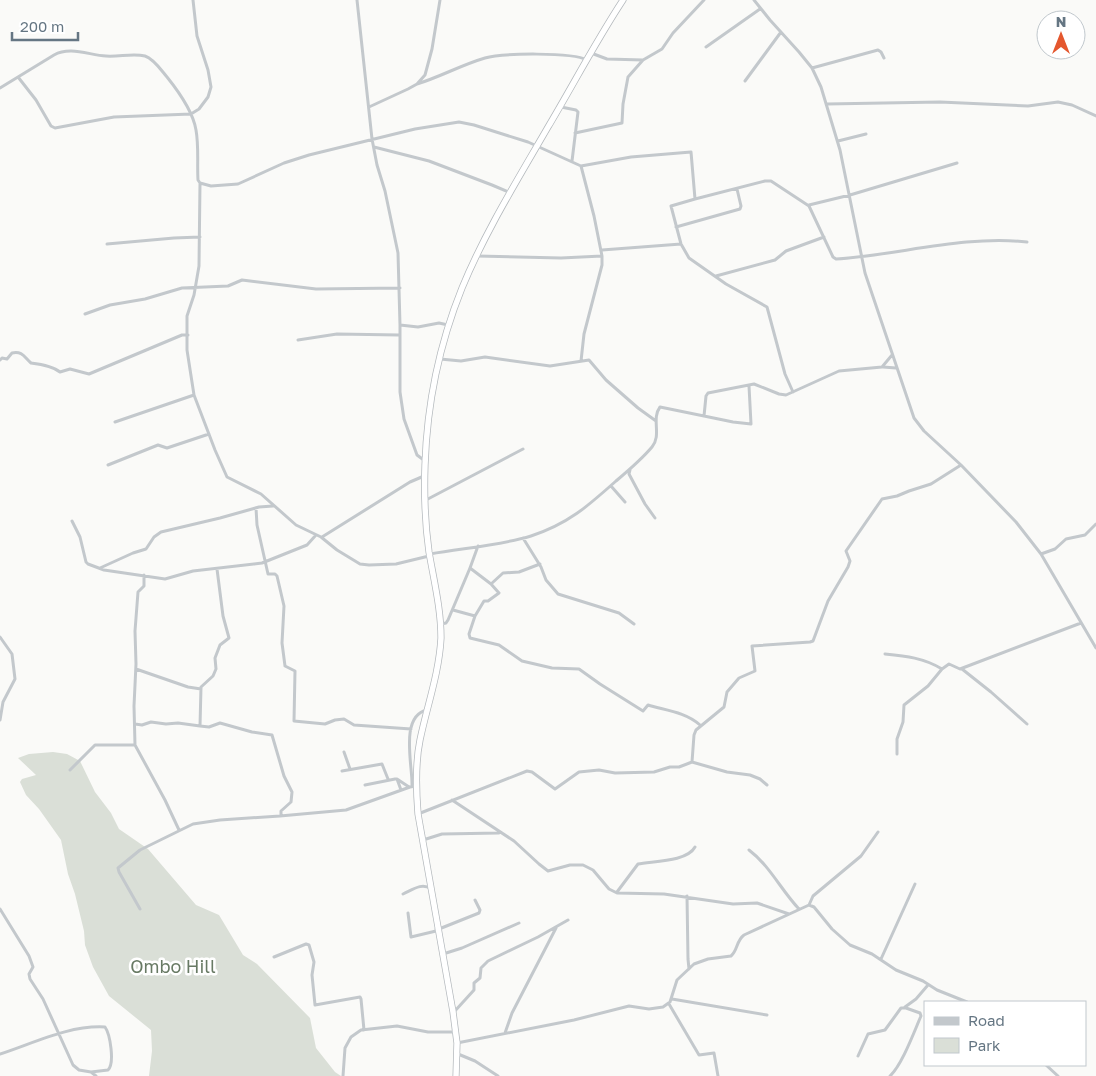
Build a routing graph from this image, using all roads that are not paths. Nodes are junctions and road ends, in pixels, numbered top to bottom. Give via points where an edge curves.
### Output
1 (193, 0) edge
2 (357, 0) edge
3 (440, 0) edge
4 (623, 0) edge
5 (704, 0) edge
6 (754, 0) edge
7 (760, 9) junction
8 (781, 32) junction
9 (706, 47) dead end
10 (591, 53) junction
11 (884, 58) dead end
12 (588, 60) junction
13 (643, 60) junction
14 (812, 68) junction
15 (18, 77) junction
16 (745, 81) dead end
17 (416, 84) junction
18 (0, 88) edge
19 (827, 104) junction
20 (369, 107) junction
21 (560, 107) junction
22 (191, 114) junction
23 (1096, 116) edge
24 (576, 132) junction
25 (866, 134) dead end
26 (372, 139) junction
27 (838, 141) junction
28 (537, 146) junction
29 (374, 147) junction
30 (572, 161) junction
31 (957, 163) dead end
32 (581, 166) junction
33 (200, 183) junction
34 (737, 189) junction
35 (510, 193) junction
36 (850, 195) junction
37 (695, 199) junction
38 (808, 205) junction
39 (676, 227) junction
40 (200, 237) junction
41 (824, 237) junction
42 (1027, 242) dead end
43 (107, 244) dead end
44 (681, 244) junction
45 (602, 250) junction
46 (477, 256) junction
47 (602, 256) junction
48 (861, 257) junction
49 (716, 277) junction
50 (196, 288) junction
51 (400, 288) junction
52 (85, 314) dead end
53 (400, 325) junction
54 (448, 325) junction
55 (188, 335) junction
56 (400, 335) junction
57 (298, 340) dead end
58 (892, 355) junction
59 (439, 359) junction
60 (0, 360) edge
61 (580, 361) junction
62 (882, 367) junction
63 (896, 368) junction
64 (749, 386) junction
65 (793, 392) junction
66 (194, 395) junction
67 (704, 416) junction
68 (656, 421) junction
69 (115, 422) dead end
70 (208, 434) junction
71 (523, 449) dead end
72 (425, 461) junction
73 (108, 465) dead end
74 (961, 465) junction
75 (630, 469) junction
76 (425, 476) junction
77 (610, 486) junction
78 (425, 500) junction
79 (626, 502) dead end
80 (274, 506) junction
81 (256, 508) junction
82 (655, 518) dead end
83 (72, 521) dead end
84 (1096, 524) edge
85 (316, 535) junction
86 (322, 537) junction
87 (523, 538) junction
88 (478, 546) junction
89 (1041, 554) junction
90 (430, 555) junction
91 (266, 562) junction
92 (540, 564) junction
93 (100, 568) junction
94 (470, 568) junction
95 (217, 569) junction
96 (144, 575) junction
97 (491, 584) junction
98 (452, 610) junction
99 (475, 616) junction
100 (1081, 623) junction
101 (440, 624) junction
102 (634, 624) dead end
103 (0, 637) edge
104 (1096, 648) edge
105 (885, 654) dead end
106 (942, 668) junction
107 (962, 669) junction
108 (136, 670) junction
109 (201, 689) junction
110 (428, 710) junction
111 (0, 720) edge
112 (135, 724) junction
113 (1027, 724) dead end
114 (700, 725) junction
115 (200, 726) junction
116 (411, 730) junction
117 (135, 745) junction
118 (344, 752) dead end
119 (897, 754) dead end
120 (692, 762) junction
121 (350, 769) junction
122 (70, 770) dead end
123 (342, 771) dead end
124 (388, 779) junction
125 (397, 779) junction
126 (365, 785) dead end
127 (767, 785) dead end
128 (413, 786) junction
129 (401, 790) junction
130 (452, 800) junction
131 (418, 814) junction
132 (281, 816) junction
133 (179, 830) junction
134 (878, 832) dead end
135 (500, 833) junction
136 (423, 840) junction
137 (695, 847) dead end
138 (750, 850) dead end
139 (915, 884) dead end
140 (432, 890) junction
141 (617, 893) junction
142 (403, 894) dead end
143 (687, 896) junction
144 (475, 900) dead end
145 (809, 905) junction
146 (0, 909) edge
147 (140, 909) dead end
148 (799, 909) junction
149 (408, 913) dead end
150 (789, 914) junction
151 (568, 920) dead end
152 (519, 923) dead end
153 (556, 926) junction
154 (438, 929) junction
155 (443, 954) junction
156 (274, 956) dead end
157 (881, 960) junction
158 (689, 969) junction
159 (928, 984) junction
160 (672, 999) junction
161 (963, 1001) edge
162 (669, 1004) junction
163 (905, 1007) junction
164 (454, 1012) junction
165 (767, 1015) dead end
166 (364, 1030) junction
167 (456, 1032) junction
168 (505, 1033) junction
169 (59, 1034) junction
170 (457, 1043) junction
171 (0, 1054) edge
172 (457, 1054) junction
173 (858, 1056) dead end
174 (1047, 1066) edge
175 (91, 1072) junction
176 (96, 1076) edge
177 (343, 1076) edge
178 (456, 1076) edge
179 (498, 1076) edge
180 (718, 1076) edge
181 (890, 1076) edge
182 (1058, 1076) edge

1 - 22 street via 197,36 211,87 206,100
2 - 20 street
3 - 17 street via 428,71
4 - 10 highway
5 - 13 street via 662,49
6 - 7 street
7 - 8 street
7 - 9 street
8 - 14 street
8 - 16 street
10 - 12 highway
10 - 13 street via 607,59
11 - 14 street via 878,50
12 - 17 street via 561,54 491,56
12 - 21 highway
13 - 24 street via 628,77 622,123
14 - 19 street
15 - 18 street
15 - 22 street via 55,128 114,117
15 - 22 street via 62,51 143,56 161,69
17 - 20 street
19 - 23 street via 943,102 1028,106 1058,102
19 - 27 street
20 - 26 street
21 - 24 street via 578,112
21 - 28 highway
22 - 33 street via 196,130
24 - 30 street
25 - 27 street
26 - 28 street via 459,122
26 - 29 street
26 - 33 street via 294,159 238,184 212,186
27 - 36 street
28 - 30 street
28 - 35 highway
29 - 35 street via 429,161
29 - 51 street via 397,247
30 - 32 street
31 - 36 street
32 - 37 street via 691,152
32 - 45 street
33 - 40 street
34 - 37 street
34 - 38 street via 769,181
34 - 39 street via 741,209
35 - 46 highway
36 - 38 street
36 - 48 street
37 - 39 street via 671,206
38 - 41 street
39 - 44 street
40 - 43 street
40 - 50 street
41 - 48 street via 834,259
41 - 49 street via 786,251 775,260
42 - 48 street via 969,241
44 - 45 street
44 - 49 street via 689,258
45 - 47 street
46 - 47 street
46 - 54 highway
47 - 61 street
48 - 58 street
49 - 65 street via 767,308
50 - 51 street via 228,286 238,280 316,289
50 - 52 street via 182,288 113,304
50 - 55 street via 187,316
51 - 53 street
53 - 54 street
53 - 56 street
54 - 59 highway
55 - 60 street via 88,374 69,369 60,372 31,363 19,352
55 - 66 street
56 - 57 street via 337,334
56 - 72 street via 400,392 404,419 417,455
58 - 62 street
58 - 63 street
59 - 61 street via 462,361 486,357 550,366
59 - 72 highway via 429,411
61 - 68 street via 591,361 606,380
62 - 63 street
62 - 65 street via 839,372
63 - 74 street via 916,421
64 - 65 street via 757,384 781,395
64 - 67 street via 707,394
64 - 67 street via 751,424
66 - 69 street
66 - 70 street
67 - 68 street via 661,407
68 - 75 street via 656,441
70 - 73 street via 167,448 158,446
70 - 80 street via 227,477 257,491
71 - 78 street
72 - 76 highway
74 - 89 street via 1020,526
74 - 114 street via 931,484 882,499 846,552 850,561 828,601 813,641 752,646 755,671 739,678 727,692 724,707
75 - 77 street
75 - 82 street via 629,474
76 - 78 highway
76 - 86 street
77 - 79 street
77 - 87 street via 574,516
78 - 90 highway
80 - 81 street
80 - 85 street
81 - 91 street
81 - 93 street via 159,533 146,549
83 - 93 street via 80,537 86,563
84 - 89 street via 1085,535 1066,539 1055,549
85 - 86 street
85 - 91 street via 309,544
86 - 90 street via 331,546 365,565 400,564
87 - 88 street
87 - 92 street
88 - 90 street
88 - 94 street
89 - 100 street
90 - 101 highway
91 - 95 street
91 - 116 street via 267,574 277,576 283,597 285,666 295,671 294,721 325,724 344,719 354,725
92 - 97 street via 518,572 503,573
92 - 102 street via 546,580 560,594 619,613
93 - 96 street
94 - 97 street
94 - 98 street
95 - 96 street via 193,571 165,579
95 - 109 street via 229,639 220,645 214,658 214,674
96 - 108 street via 144,586 138,591
97 - 99 street via 499,593 484,602
98 - 99 street
98 - 101 street via 447,622
99 - 114 street via 470,638 499,645 522,661 552,668 579,669 643,711 648,705 665,708
100 - 104 street
100 - 107 street
101 - 110 highway via 439,659
103 - 111 street via 12,654 15,680 3,702
105 - 106 street via 926,660
106 - 107 street via 949,664
106 - 119 street via 928,686 904,705
107 - 113 street
108 - 109 street
108 - 112 street
109 - 115 street
110 - 116 street via 419,713
110 - 128 highway
112 - 115 street
112 - 117 street
114 - 120 street via 694,734
115 - 132 street via 221,723 272,735 292,792 291,802 282,810
116 - 128 street via 409,754
117 - 122 street via 95,745
117 - 133 street
118 - 121 street
120 - 127 street via 750,775
120 - 130 street via 654,772 579,772 555,788 527,771
121 - 123 street
121 - 124 street via 382,764
124 - 125 street
124 - 126 street
125 - 128 street
125 - 129 street
128 - 129 street
128 - 131 highway
129 - 132 street via 343,810
130 - 131 street
130 - 135 street
131 - 136 highway
132 - 133 street via 203,822
133 - 147 street via 136,852 118,868
134 - 145 street via 864,853 813,896
135 - 136 street via 442,834
135 - 141 street via 520,845 546,870 586,865
136 - 140 highway
137 - 141 street via 686,855 638,864
138 - 148 street
139 - 157 street
140 - 142 street via 420,886
140 - 149 street via 436,931 411,937
140 - 154 highway
141 - 143 street
143 - 150 street via 733,904 760,904
143 - 158 street
144 - 154 street via 479,913
145 - 148 street
145 - 157 street via 844,941
146 - 169 street via 29,956 33,967 30,979
148 - 150 street
150 - 158 street via 741,937 732,956 703,960
151 - 153 street
152 - 155 street
153 - 164 street via 488,961 481,968 473,990
153 - 168 street
154 - 155 highway
155 - 164 highway
156 - 166 street via 309,945 314,962 315,1004 360,997
157 - 159 street
158 - 160 street via 676,980
159 - 161 street
159 - 163 street
160 - 162 street
160 - 165 street
162 - 168 street via 654,1009 629,1006
162 - 180 street via 699,1054 714,1053
163 - 173 street via 885,1030 868,1034
163 - 181 street via 921,1015 906,1051
164 - 167 highway
166 - 167 street via 396,1026 428,1032
166 - 177 street via 354,1034 346,1044
167 - 170 highway
168 - 170 street
169 - 171 street
169 - 175 street via 72,1064 79,1070
169 - 175 street via 91,1027 107,1028 111,1067
170 - 172 highway
172 - 178 highway
172 - 179 street
174 - 182 street
175 - 176 street

